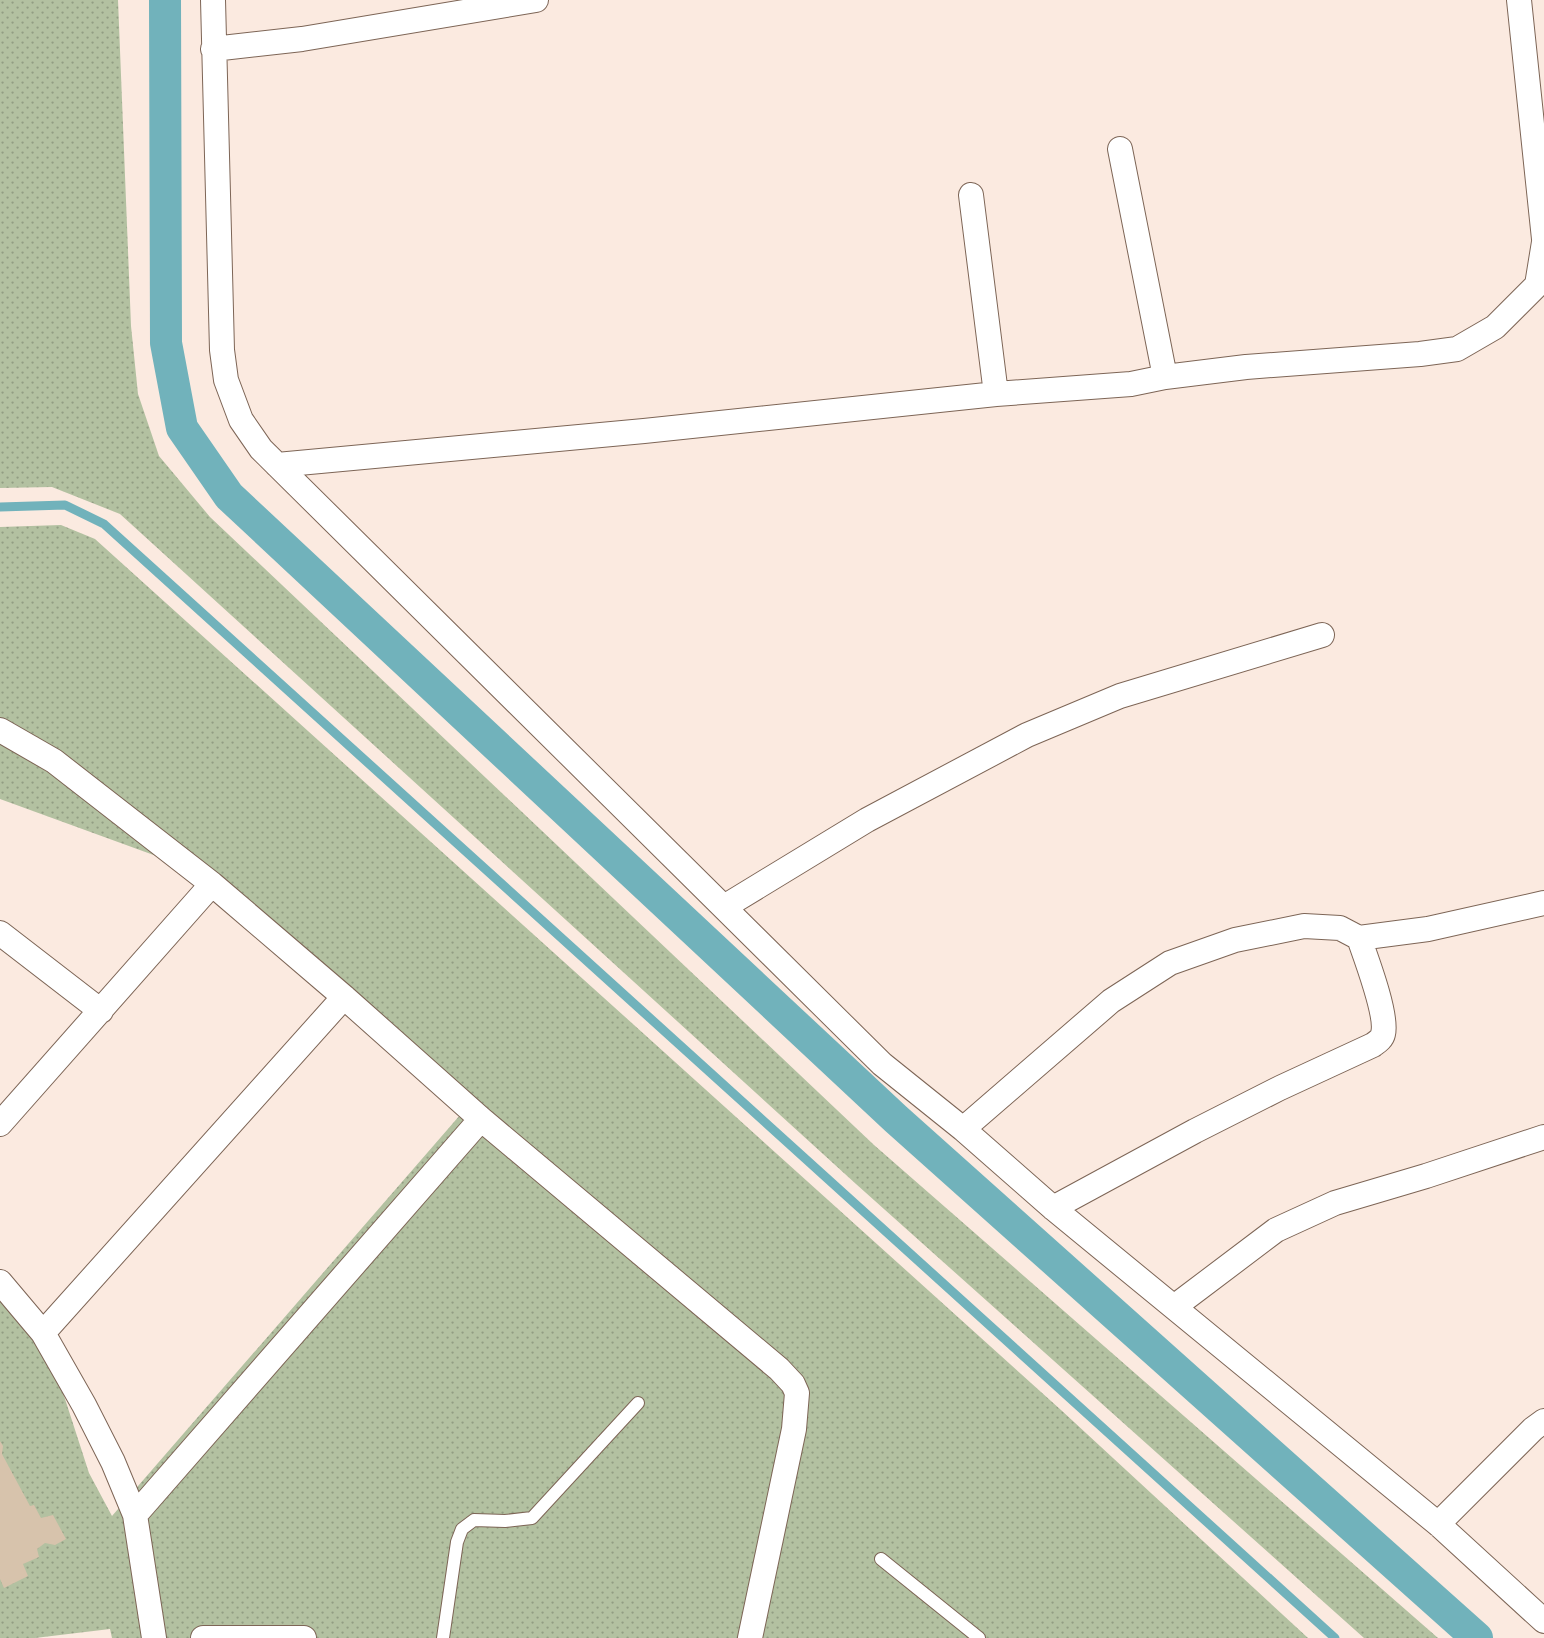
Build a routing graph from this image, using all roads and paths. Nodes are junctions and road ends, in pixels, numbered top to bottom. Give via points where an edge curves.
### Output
1 (213, 0) edge
2 (536, 0) edge
3 (1519, 0) edge
4 (213, 49) junction
5 (1120, 149) dead end
6 (971, 194) dead end
7 (1544, 240) edge
8 (1540, 284) edge
9 (1165, 377) junction
10 (996, 394) junction
11 (277, 465) junction
12 (1322, 635) dead end
13 (0, 730) edge
14 (212, 884) junction
15 (1544, 903) edge
16 (724, 907) junction
17 (0, 933) edge
18 (1360, 938) junction
19 (344, 997) junction
20 (101, 1011) junction
21 (481, 1119) junction
22 (0, 1124) edge
23 (963, 1130) junction
24 (1544, 1137) edge
25 (1053, 1208) junction
26 (0, 1282) edge
27 (1174, 1307) junction
28 (43, 1333) junction
29 (638, 1403) dead end
30 (1544, 1421) edge
31 (135, 1515) junction
32 (1438, 1524) junction
33 (881, 1559) dead end
34 (1544, 1621) edge
35 (154, 1638) edge
36 (203, 1638) edge
37 (304, 1638) edge
38 (443, 1638) edge
39 (750, 1638) edge
40 (979, 1638) edge

1 - 4 street
2 - 4 street via 302,39
3 - 7 street
4 - 11 street via 222,350 226,380 241,420
5 - 9 street
6 - 10 street
7 - 8 street
8 - 9 street via 1495,327 1457,349
9 - 10 street via 1131,384
10 - 11 street
11 - 16 street
12 - 16 street via 1120,696 1027,734 866,820
13 - 14 street via 54,761
14 - 19 street
14 - 20 street
15 - 18 street via 1428,929
16 - 23 street via 882,1064
17 - 20 street
18 - 23 street via 1340,928 1304,926 1235,940 1170,963 1111,1001
18 - 25 street via 1379,1000 1384,1026 1380,1040 1195,1131
19 - 21 street
19 - 28 street
20 - 22 street
21 - 31 street
21 - 39 street via 670,1276 793,1384 797,1393 794,1429
23 - 25 street
24 - 27 street via 1335,1203 1284,1226
25 - 27 street
26 - 28 street
27 - 32 street
28 - 31 street via 114,1462
29 - 38 lane via 532,1518 474,1520 462,1529 457,1542
30 - 32 street
31 - 35 street
32 - 34 street
33 - 40 lane
36 - 37 street

